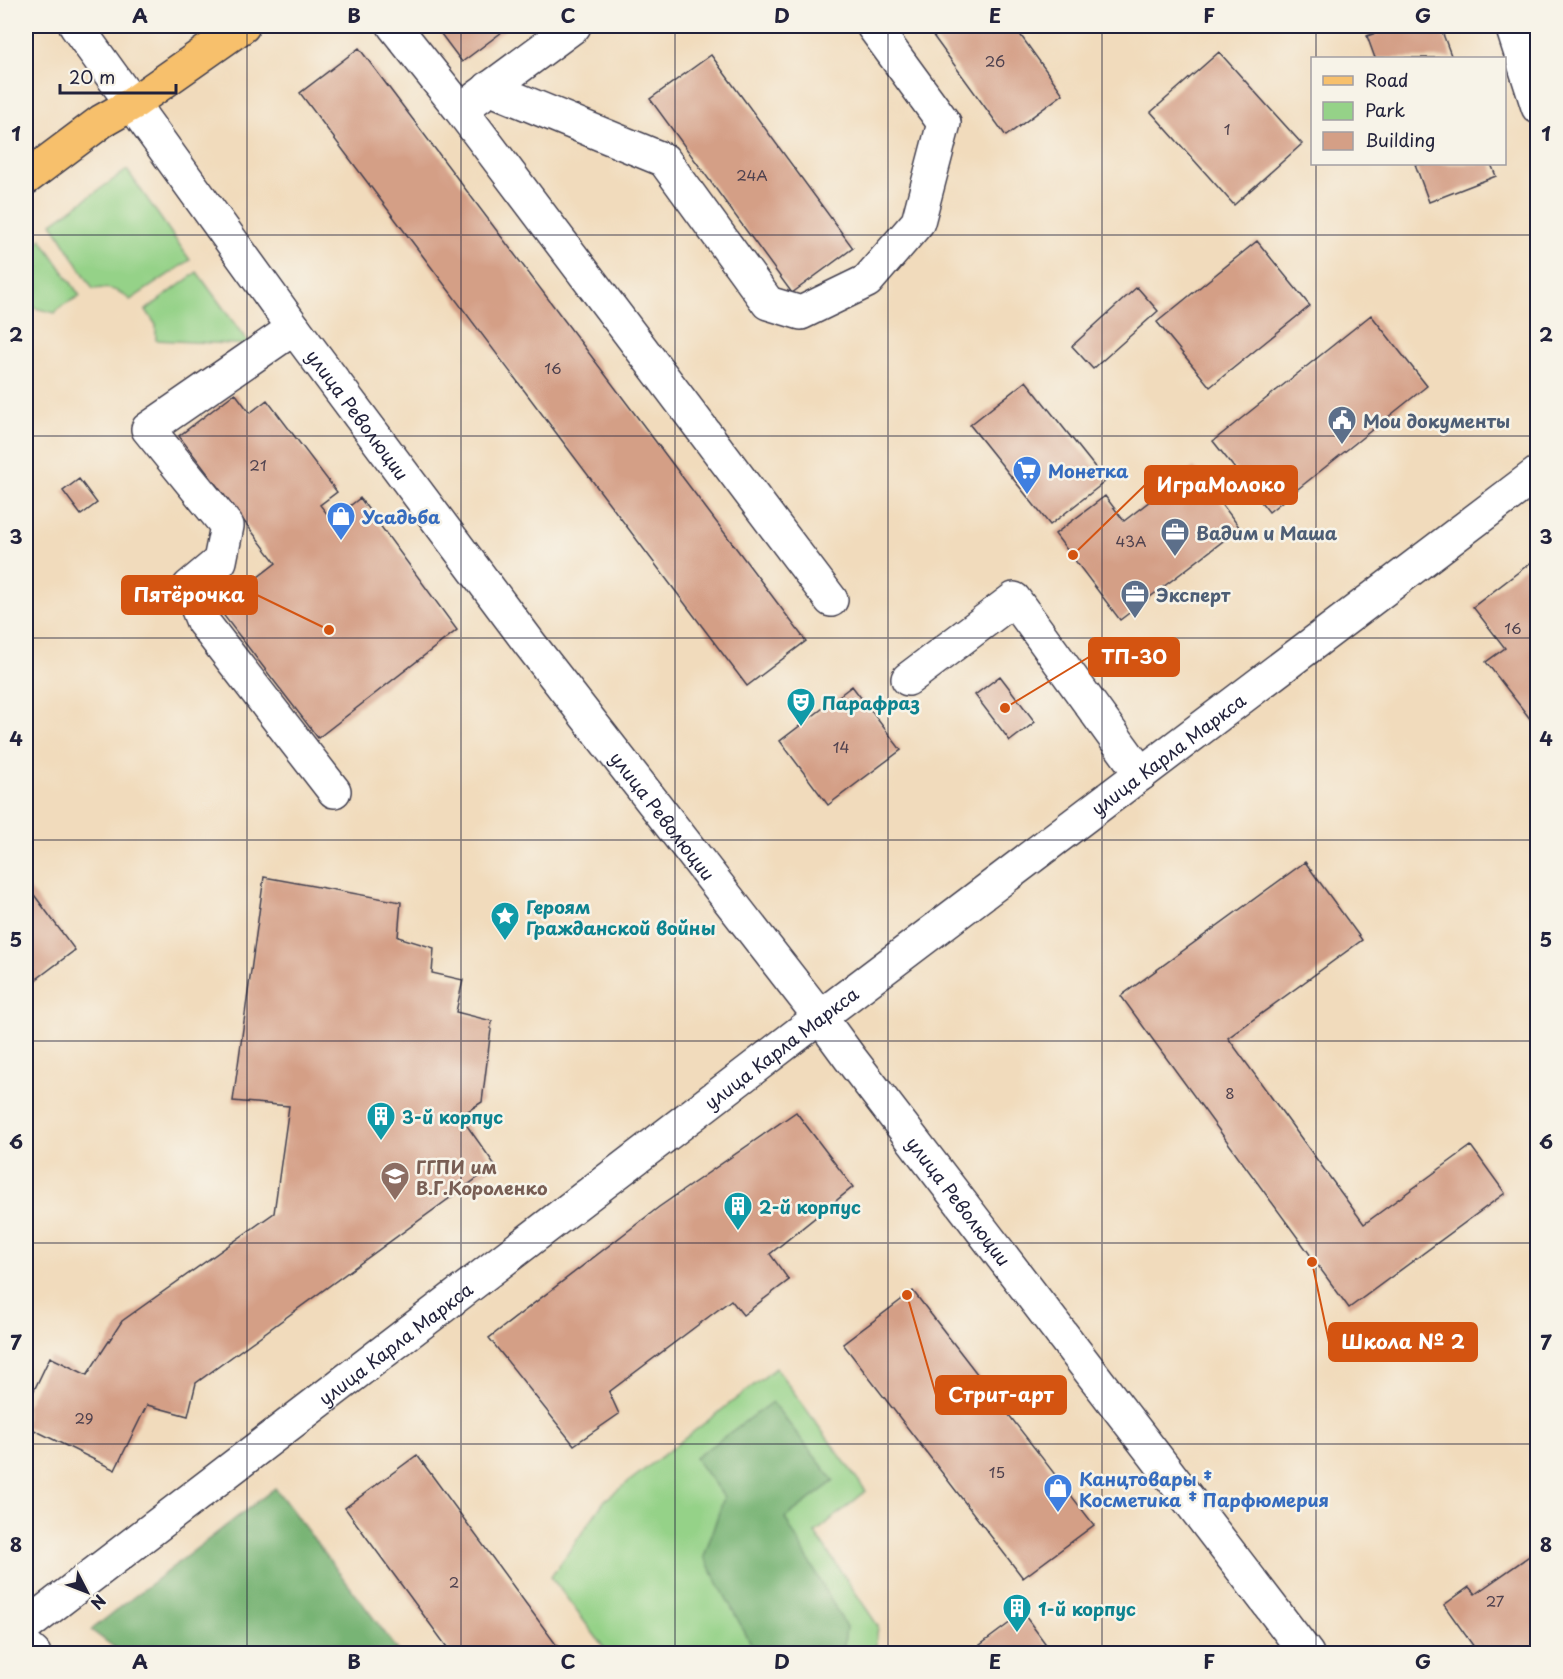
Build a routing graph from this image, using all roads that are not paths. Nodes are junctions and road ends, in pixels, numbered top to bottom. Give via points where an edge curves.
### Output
1 (76, 26) edge
2 (243, 26) edge
3 (394, 26) edge
4 (574, 26) edge
5 (873, 26) edge
6 (1512, 26) edge
7 (489, 88) junction
8 (132, 104) junction
9 (1538, 107) edge
10 (461, 110) junction
11 (26, 178) edge
12 (294, 328) junction
13 (1538, 473) edge
14 (831, 600) dead end
15 (908, 679) dead end
16 (1141, 774) junction
17 (334, 791) dead end
18 (820, 1017) junction
19 (26, 1626) edge
20 (26, 1647) edge
21 (34, 1653) edge
22 (1308, 1653) edge

1 - 8 street, улица Революции
2 - 8 main road
3 - 10 street
4 - 7 street
5 - 7 street via 944,123 918,222 867,281 801,313 768,303 664,160
6 - 9 street
7 - 10 street
8 - 11 main road via 102,121
8 - 12 street, улица Революции
10 - 14 street
12 - 17 street via 148,429 227,526 220,561 189,587 203,622
12 - 18 street, улица Революции via 530,644
13 - 16 street, улица Карла Маркса
15 - 16 street via 1014,599
16 - 18 street, улица Карла Маркса
18 - 19 street, улица Карла Маркса
18 - 22 street, улица Революции
20 - 21 street

